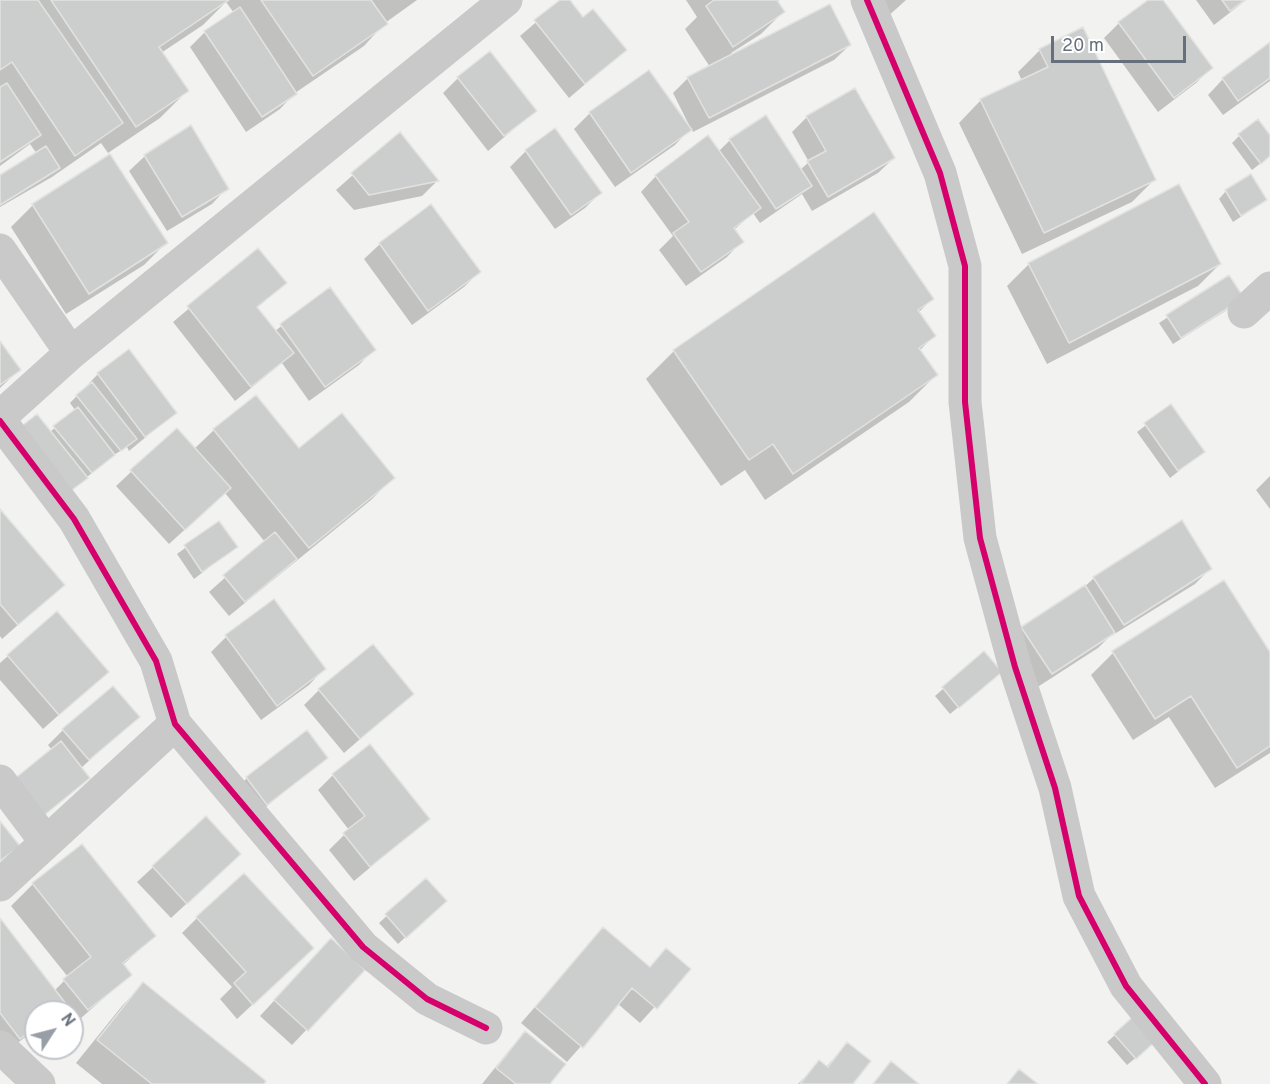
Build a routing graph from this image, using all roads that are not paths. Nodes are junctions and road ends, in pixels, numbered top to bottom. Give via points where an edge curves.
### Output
1 (506, 0) edge
2 (867, 0) edge
3 (0, 250) edge
4 (1270, 288) edge
5 (1245, 312) dead end
6 (71, 353) junction
7 (0, 419) edge
8 (175, 724) junction
9 (0, 782) edge
10 (46, 842) junction
11 (0, 885) edge
12 (486, 1029) dead end
13 (0, 1047) edge
14 (39, 1084) edge
15 (1205, 1084) edge

1 - 6 street
2 - 15 street via 940,172 965,266 965,402 980,538 1015,667 1055,788 1079,896 1126,986
3 - 6 street
4 - 5 street
6 - 7 street
7 - 8 street via 74,519 156,661
8 - 10 street
8 - 12 street via 363,947 428,999
9 - 10 street
10 - 11 street
13 - 14 street

